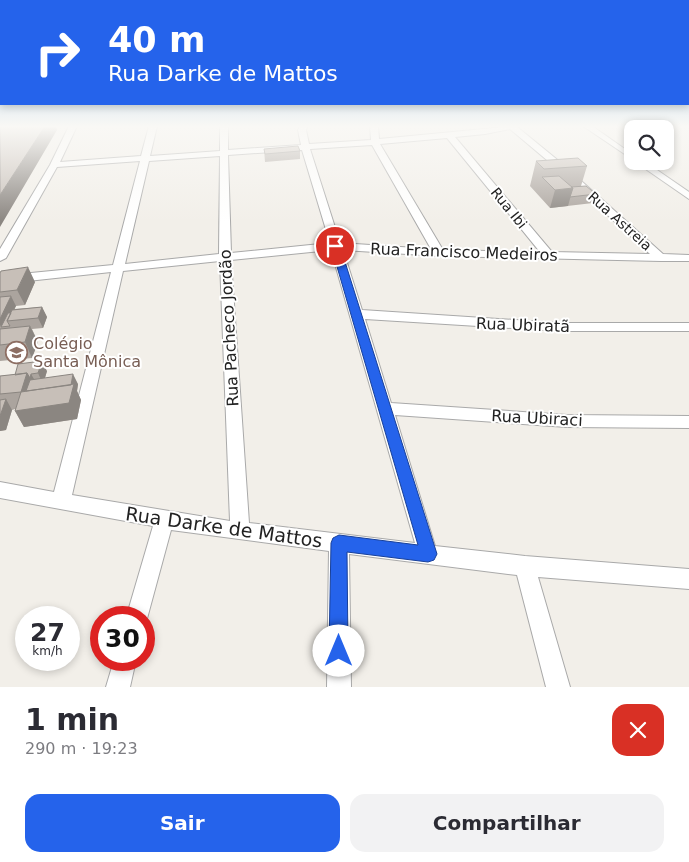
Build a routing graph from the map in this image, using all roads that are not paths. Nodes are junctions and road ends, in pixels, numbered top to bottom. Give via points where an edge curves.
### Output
1 (57, 158) edge
2 (170, 158) edge
3 (224, 158) edge
4 (307, 158) edge
5 (384, 158) edge
6 (468, 158) edge
7 (550, 158) edge
8 (144, 160) junction
9 (54, 165) junction
10 (651, 170) edge
11 (689, 196) edge
12 (335, 246) junction
13 (439, 253) junction
14 (549, 256) junction
15 (225, 257) junction
16 (0, 258) edge
17 (661, 258) junction
18 (689, 258) edge
19 (119, 269) junction
20 (0, 280) edge
21 (357, 314) junction
22 (689, 327) edge
23 (385, 408) junction
24 (689, 422) edge
25 (1, 492) edge
26 (62, 502) junction
27 (164, 520) junction
28 (240, 531) junction
29 (339, 543) junction
30 (428, 554) junction
31 (525, 566) junction
32 (689, 579) edge
33 (140, 606) edge
34 (122, 671) edge
35 (118, 687) edge
36 (339, 687) edge
37 (558, 687) edge

1 - 9 street
2 - 8 street
3 - 15 street, Rua Pacheco Jordão
4 - 12 street
5 - 13 street
6 - 14 street, Rua Ibi
7 - 17 street, Rua Astreia
8 - 9 street
8 - 19 street
9 - 16 street
10 - 11 street
12 - 13 street, Rua Francisco Medeiros
12 - 15 street, Rua Francisco Medeiros
12 - 21 street
13 - 14 street, Rua Francisco Medeiros
14 - 17 street, Rua Francisco Medeiros
15 - 19 street, Rua Francisco Medeiros
15 - 28 street, Rua Pacheco Jordão
17 - 18 street, Rua Francisco Medeiros
19 - 20 street, Rua Francisco Medeiros
19 - 26 street
21 - 22 street, Rua Ubiratã via 560,327
21 - 23 street
23 - 24 street, Rua Ubiraci via 567,421
23 - 30 street
25 - 26 street, Rua Darke de Mattos
26 - 27 street, Rua Darke de Mattos
27 - 28 street, Rua Darke de Mattos
27 - 33 street
28 - 29 street, Rua Darke de Mattos
29 - 30 street, Rua Darke de Mattos
29 - 36 street
30 - 31 street, Rua Darke de Mattos
31 - 32 street, Rua Darke de Mattos
31 - 37 street
34 - 35 street

